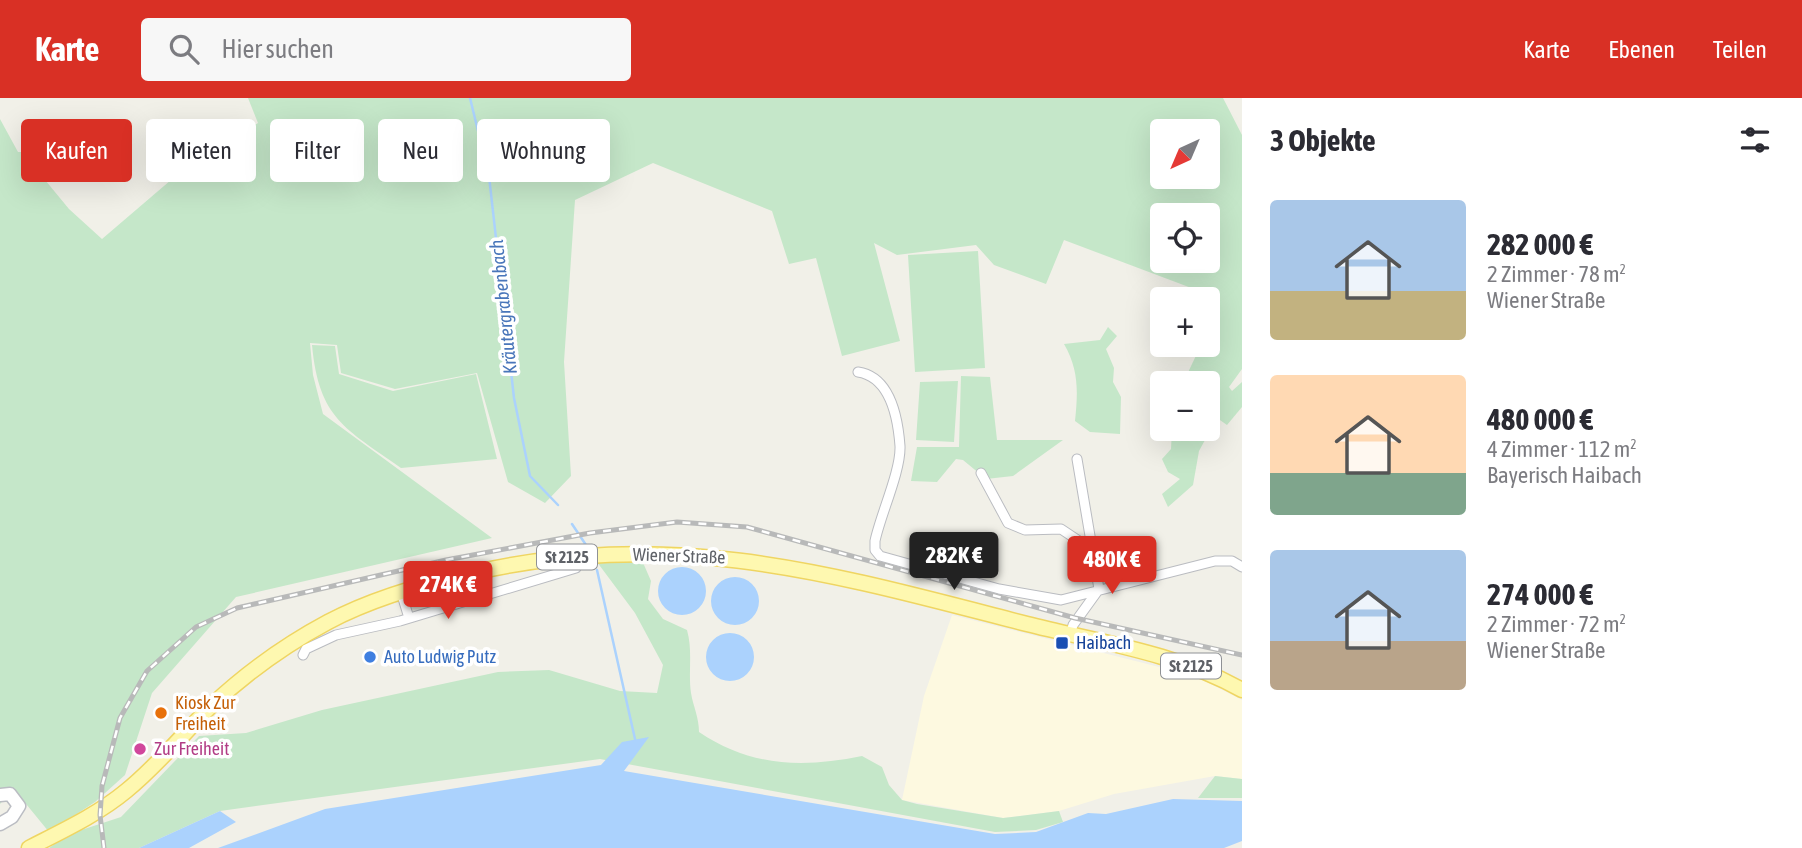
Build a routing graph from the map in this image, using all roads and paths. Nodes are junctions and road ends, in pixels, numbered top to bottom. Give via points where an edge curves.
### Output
1 (858, 372) dead end
2 (1077, 459) dead end
3 (981, 473) dead end
4 (1091, 549) junction
5 (578, 556) junction
6 (1242, 567) edge
7 (1099, 589) junction
8 (401, 592) junction
9 (409, 618) junction
10 (330, 621) junction
11 (336, 635) junction
12 (1070, 635) junction
13 (303, 655) dead end
14 (1242, 690) edge
15 (0, 795) edge
16 (0, 824) edge
17 (29, 848) edge

1 - 7 street via 891,398 900,446 875,541 877,554 1042,599 1079,598
2 - 4 street
3 - 4 street via 1008,523 1025,530 1061,528
4 - 7 street
5 - 8 main road, Wiener Straße / St 2125 via 497,567
5 - 9 street via 576,568
5 - 12 main road, Wiener Straße / St 2125 via 659,553 780,565
6 - 7 street via 1232,561 1215,561
7 - 12 street
8 - 9 street
8 - 10 main road, Wiener Straße / St 2125
9 - 11 street
10 - 11 street
10 - 17 main road, Wiener Straße / St 2125 via 258,666 108,804
11 - 13 street via 306,649
12 - 14 main road, Wiener Straße / St 2125 via 1171,660
15 - 16 street via 10,794 19,806

